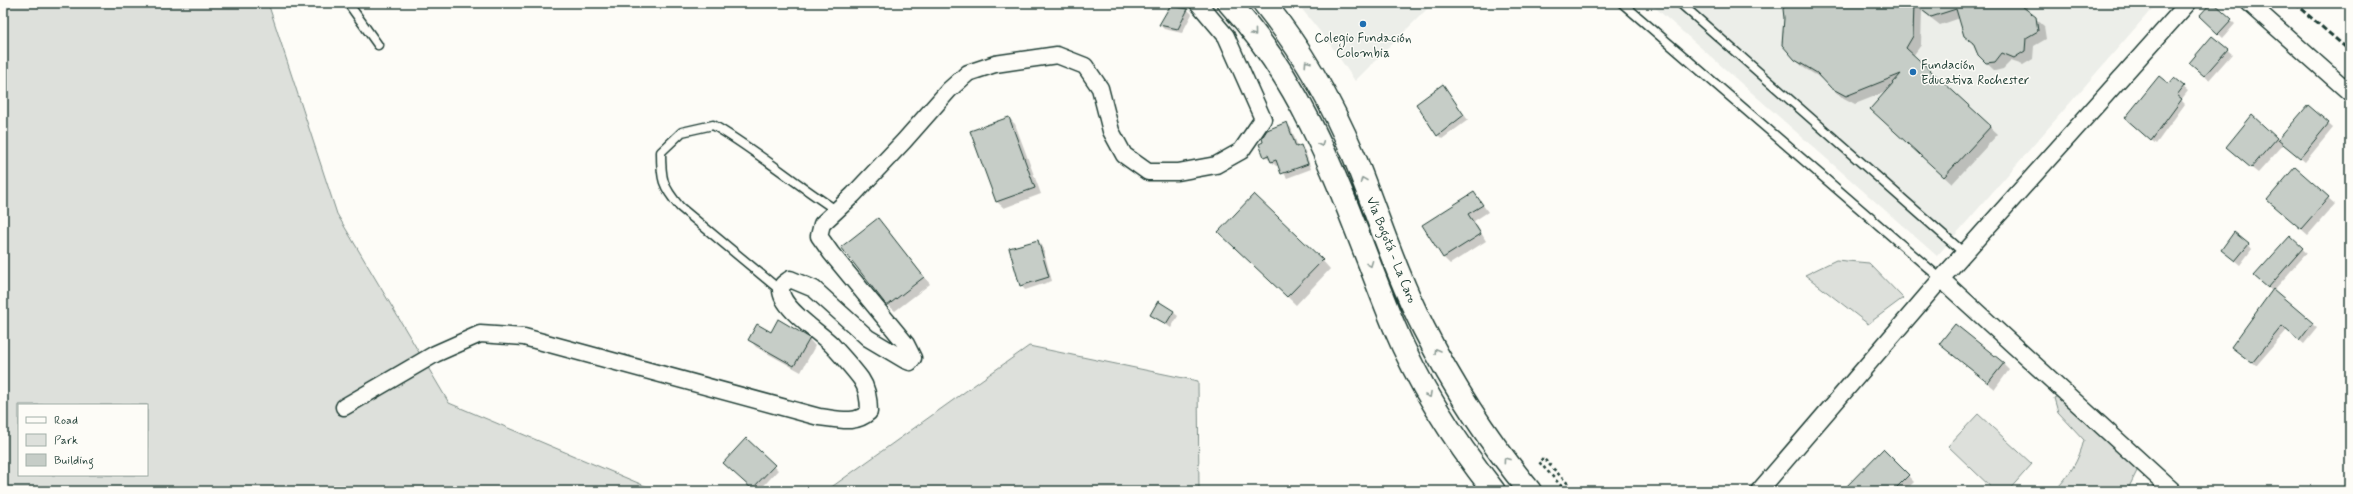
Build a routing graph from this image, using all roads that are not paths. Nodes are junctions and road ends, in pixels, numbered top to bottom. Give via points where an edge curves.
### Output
1 (348, 3) edge
2 (1198, 3) edge
3 (1229, 3) edge
4 (1264, 3) edge
5 (1622, 3) edge
6 (1680, 3) edge
7 (2188, 3) edge
8 (2249, 3) edge
9 (378, 45) dead end
10 (2350, 93) edge
11 (836, 210) junction
12 (1964, 253) junction
13 (1941, 279) junction
14 (781, 291) junction
15 (344, 407) dead end
16 (1494, 491) edge
17 (1530, 491) edge
18 (1759, 491) edge
19 (2173, 491) edge

1 - 9 lane
2 - 11 street via 1226,36 1263,119 1241,151 1216,165 1198,169 1148,172 1124,155 1111,131 1100,88 1085,66 1057,55 995,64 968,73 949,90 904,141
3 -> 16 main road, Vía Bogotá - La Caro via 1272,58 1311,122 1331,165 1394,327 1412,365 1439,413 1471,462
17 -> 4 main road, Vía Bogotá - La Caro via 1478,418 1424,329 1336,115 1313,72
5 - 13 lane
6 - 12 lane
7 - 12 street
8 - 10 street
11 - 14 street via 822,224 819,236 906,344 913,358 910,362 905,360 868,338 814,289 790,279 784,283
11 - 14 lane via 737,139 713,126 682,132 661,152 661,178 667,192 680,207
12 - 13 street
13 - 18 street
13 - 19 street
14 - 15 street via 797,315 830,344 862,381 869,400 869,412 861,419 850,421 820,417 524,337 480,334 435,354

